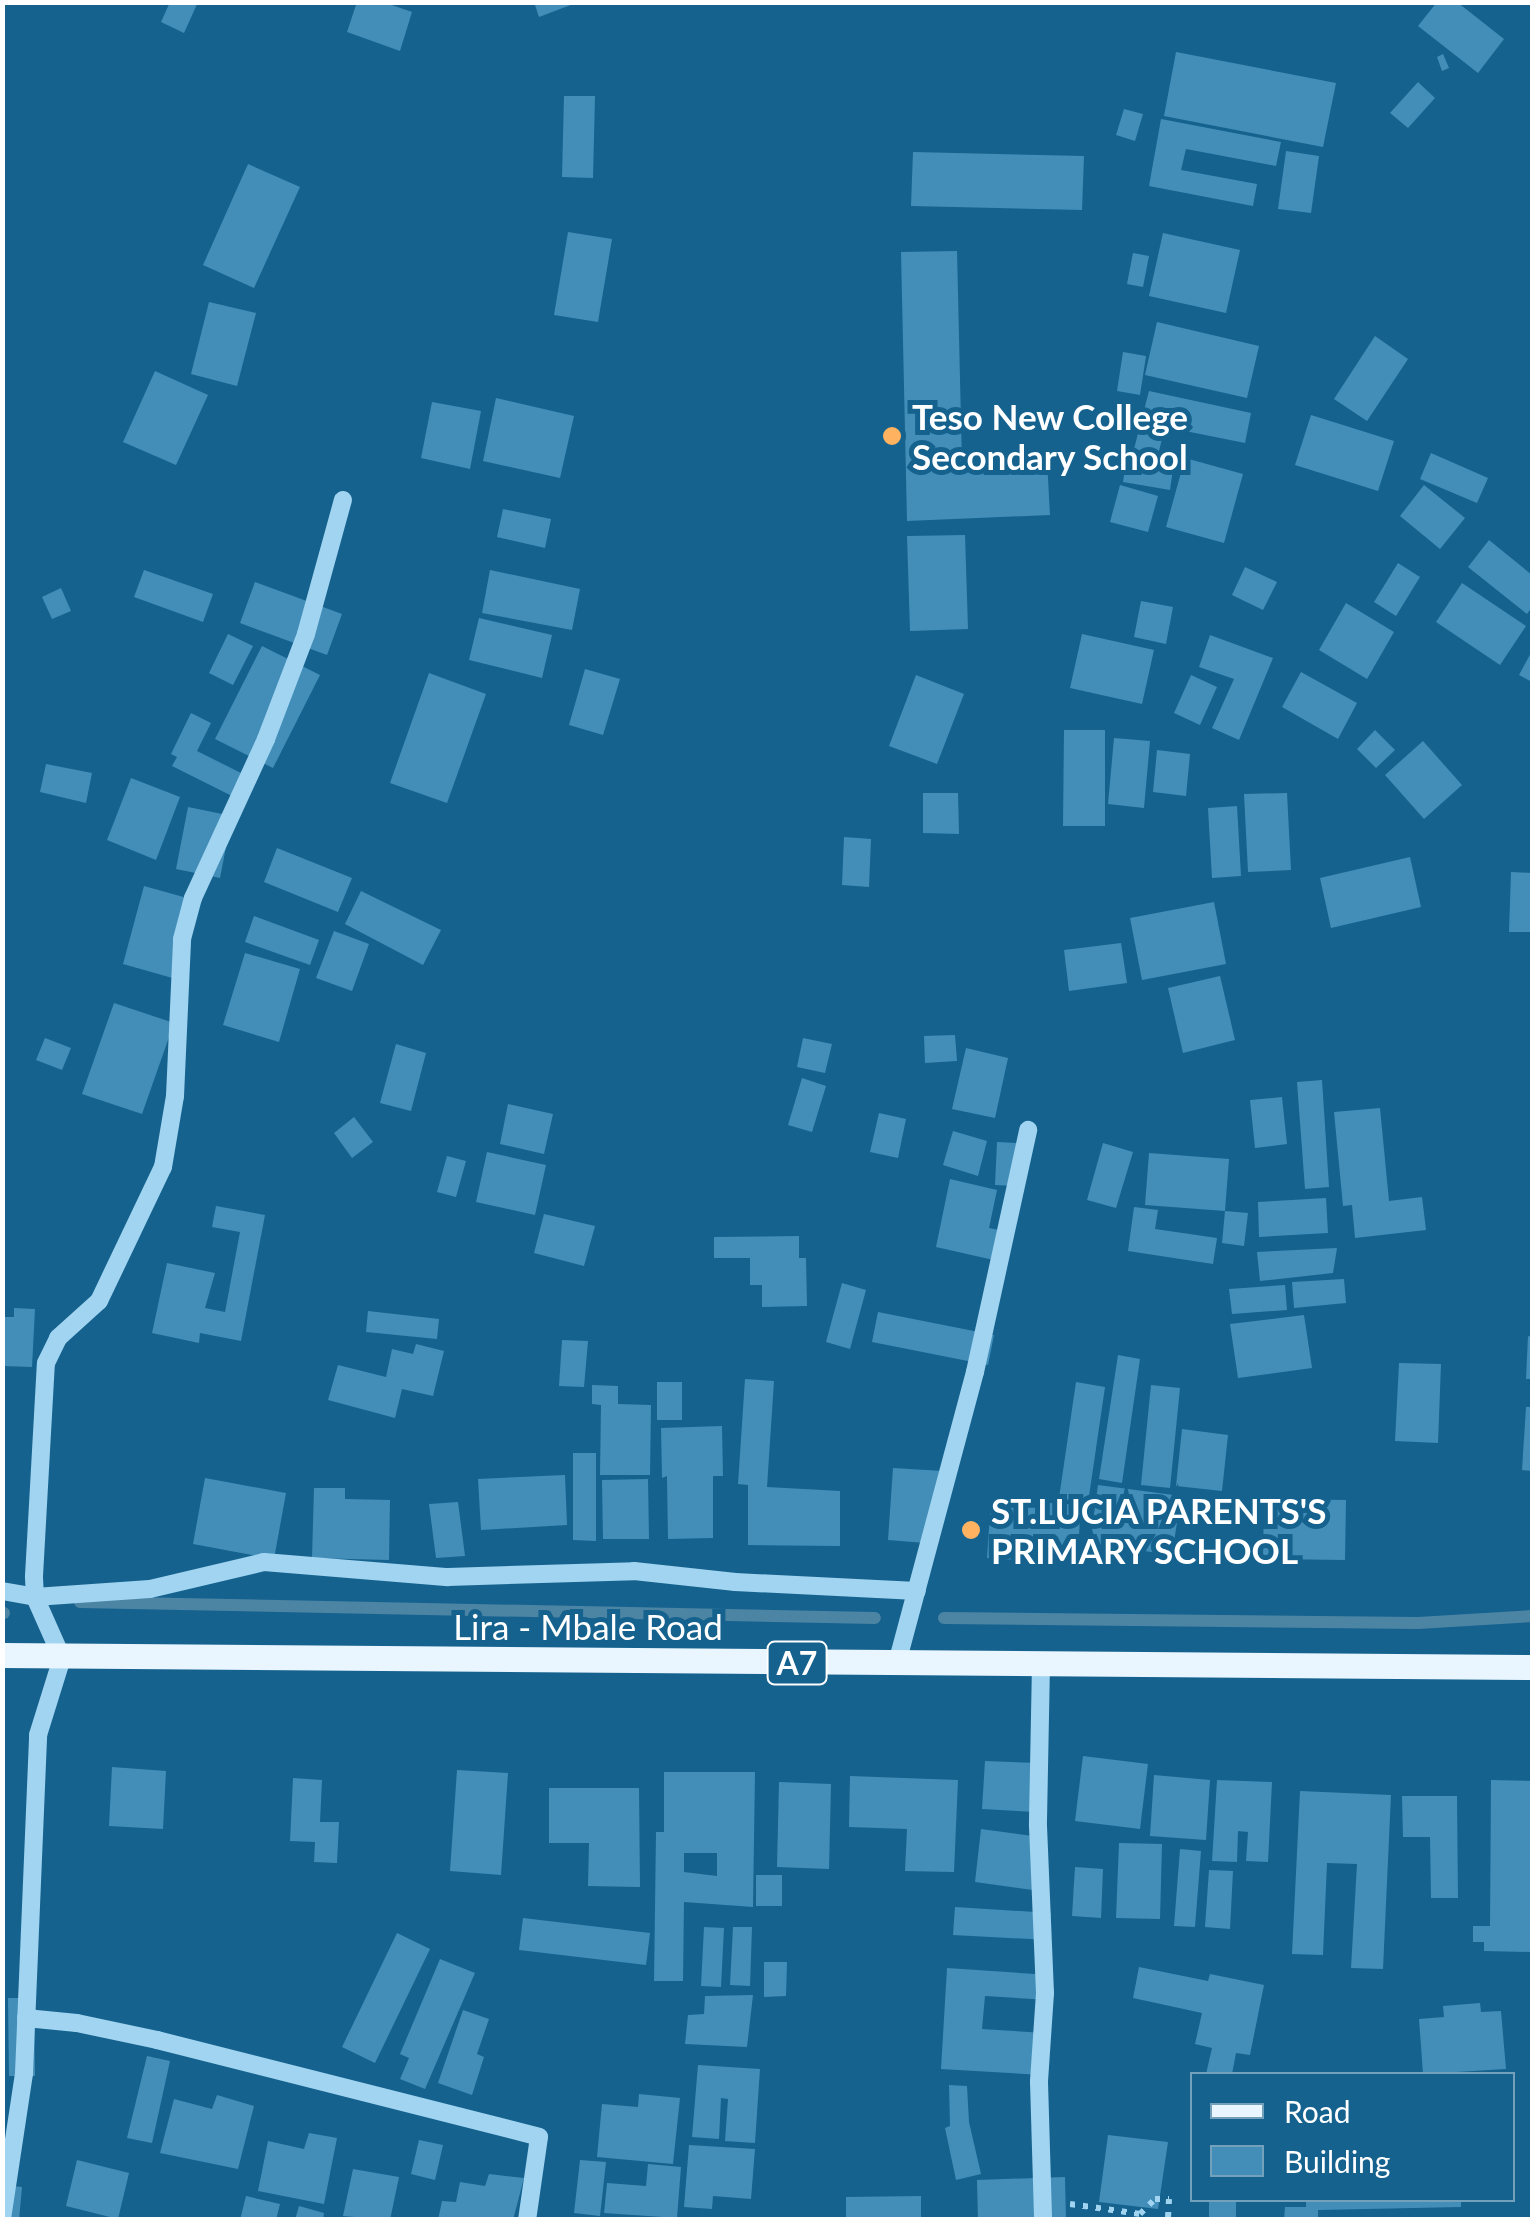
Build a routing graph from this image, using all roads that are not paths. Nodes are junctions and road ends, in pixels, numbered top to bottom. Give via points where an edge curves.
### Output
1 (343, 500) dead end
2 (1028, 1130) dead end
3 (2, 1591) edge
4 (917, 1591) junction
5 (36, 1597) junction
6 (2, 1655) edge
7 (62, 1658) junction
8 (898, 1663) junction
9 (1042, 1664) junction
10 (1532, 1667) edge
11 (26, 2018) junction
12 (2, 2219) edge
13 (526, 2220) edge
14 (1042, 2220) edge

1 - 5 street via 306,634 190,912 177,987 175,1096 162,1168 99,1300 58,1338 46,1363
2 - 4 street via 975,1372
3 - 5 street
4 - 5 street via 634,1571 448,1577 264,1562 150,1589
4 - 8 street
5 - 7 street
6 - 7 main road, Lira - Mbale Road / A7
7 - 8 main road, Lira - Mbale Road / A7
7 - 11 street via 38,1736
8 - 9 main road, Lira - Mbale Road / A7
9 - 10 main road, Lira - Mbale Road / A7
9 - 14 street
11 - 12 street
11 - 13 street via 157,2040 539,2138

